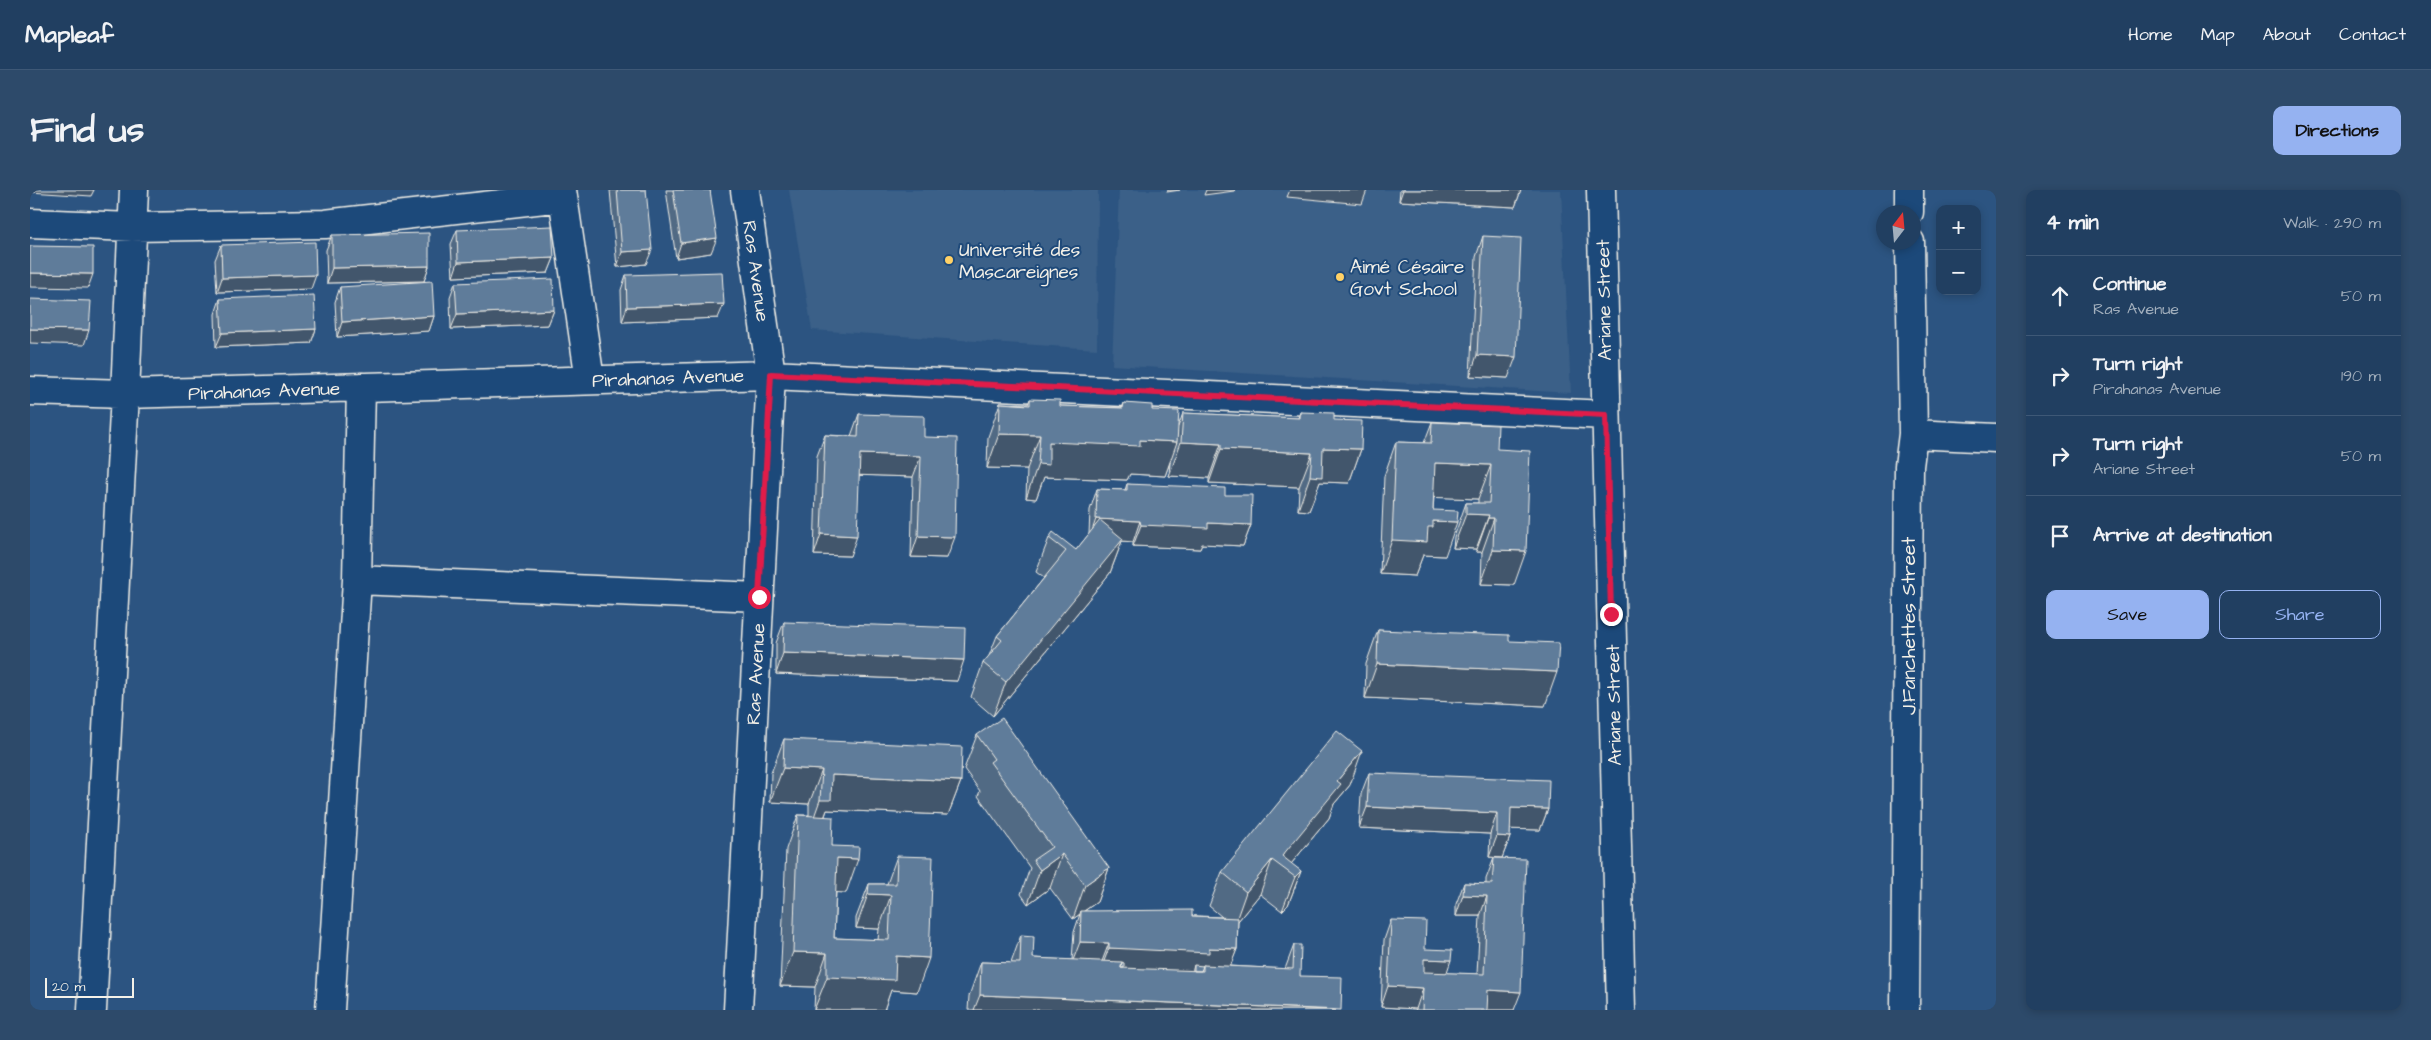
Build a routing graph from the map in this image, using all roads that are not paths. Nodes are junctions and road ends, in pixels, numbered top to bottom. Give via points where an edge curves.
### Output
1 (134, 190) edge
2 (745, 190) edge
3 (1601, 190) edge
4 (1909, 190) edge
5 (562, 194) edge
6 (1909, 205) edge
7 (30, 223) edge
8 (132, 227) junction
9 (1910, 250) edge
10 (771, 374) junction
11 (590, 380) junction
12 (361, 387) junction
13 (30, 391) edge
14 (125, 394) junction
15 (1606, 415) junction
16 (1913, 434) junction
17 (1996, 438) edge
18 (357, 580) junction
19 (759, 597) junction
20 (92, 1010) edge
21 (330, 1010) edge
22 (738, 1010) edge
23 (1621, 1010) edge
24 (1905, 1010) edge

1 - 8 street
2 - 10 street, Ras Avenue
3 - 15 street, Ariane Street
4 - 6 street
5 - 8 street via 326,224
5 - 11 street
7 - 8 street
8 - 14 street
9 - 16 street, J.Fanchettes Street
10 - 11 street, Pirahanas Avenue
10 - 15 street, Pirahanas Avenue
10 - 19 street, Ras Avenue
11 - 12 street, Pirahanas Avenue
12 - 14 street, Pirahanas Avenue
12 - 18 street
13 - 14 street, Pirahanas Avenue
14 - 20 street
15 - 23 street, Ariane Street
16 - 17 street
16 - 24 street, J.Fanchettes Street via 1909,466
18 - 19 street
18 - 21 street
19 - 22 street, Ras Avenue

